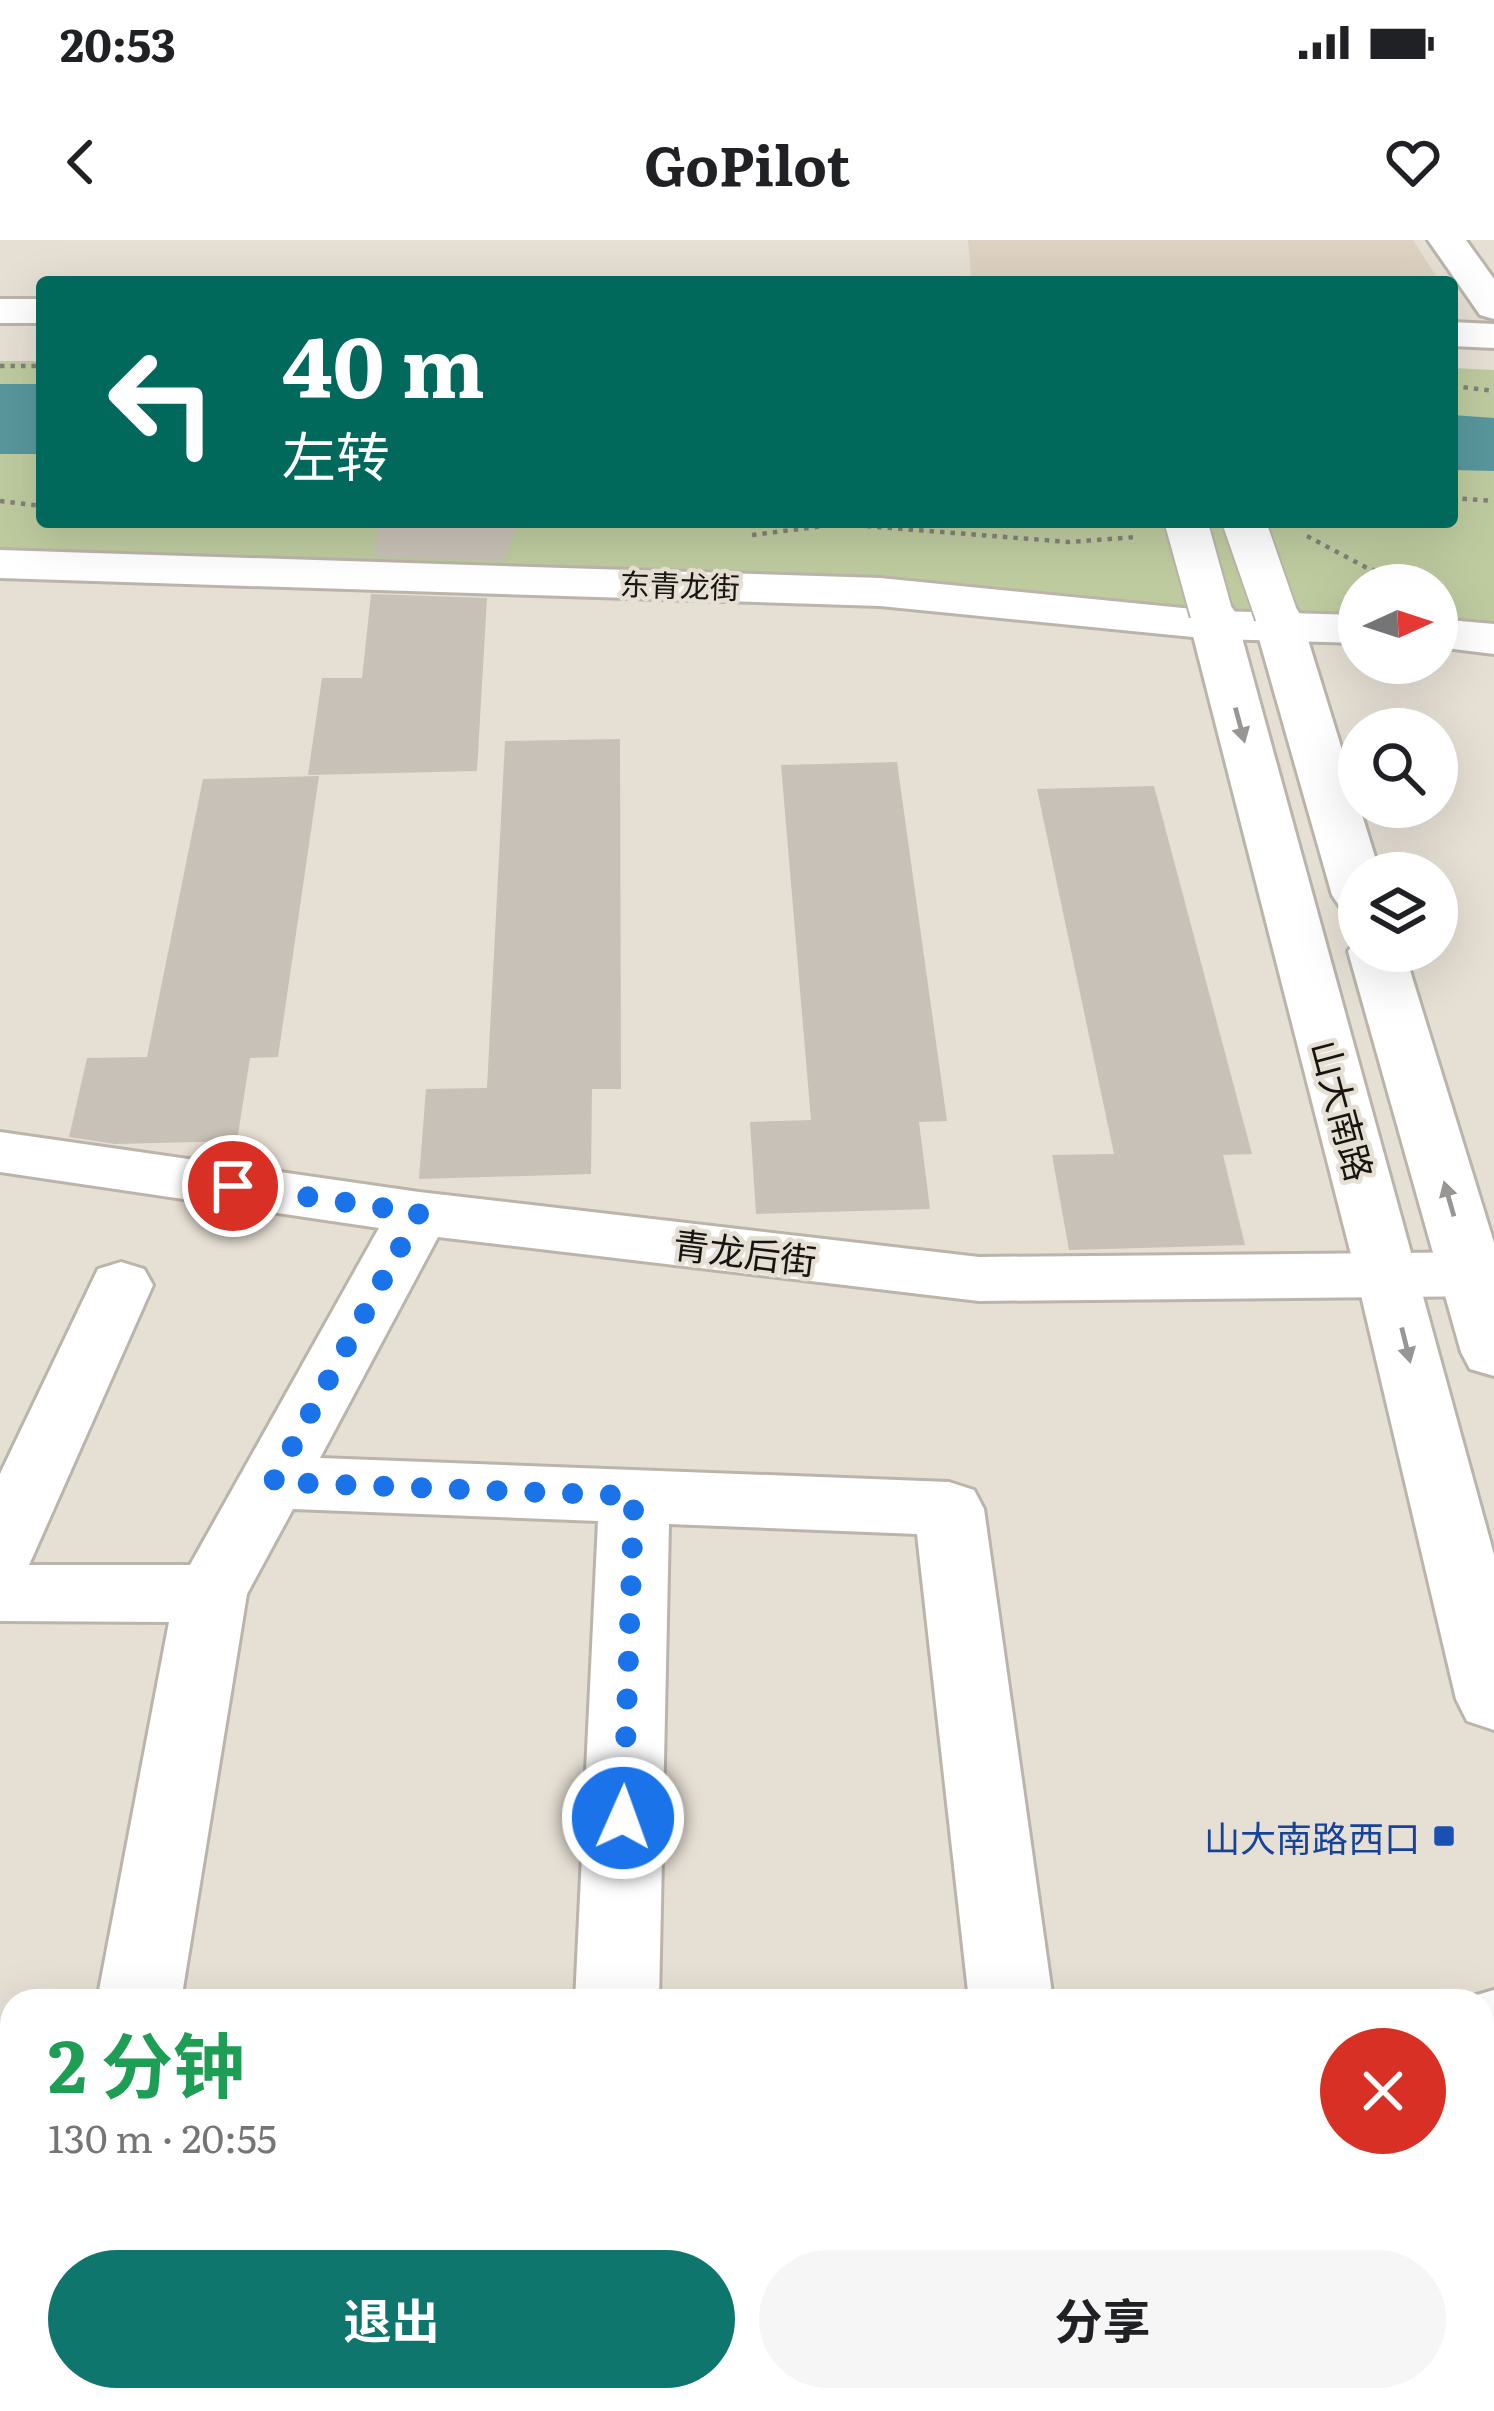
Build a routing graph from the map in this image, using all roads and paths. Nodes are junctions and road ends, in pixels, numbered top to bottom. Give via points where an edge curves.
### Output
1 (1448, 240) edge
2 (1494, 307) edge
3 (0, 311) edge
4 (36, 311) edge
5 (1458, 334) edge
6 (1494, 336) edge
7 (0, 366) edge
8 (36, 366) edge
9 (1458, 387) edge
10 (1494, 391) edge
11 (1458, 498) edge
12 (0, 501) edge
13 (1494, 501) edge
14 (36, 505) edge
15 (1188, 528) edge
16 (1246, 528) edge
17 (1292, 528) edge
18 (0, 564) edge
19 (1360, 564) edge
20 (1212, 618) junction
21 (1278, 622) junction
22 (1338, 627) edge
23 (1458, 635) edge
24 (1494, 639) edge
25 (1346, 852) edge
26 (1383, 972) edge
27 (0, 1153) edge
28 (419, 1213) junction
29 (1482, 1274) edge
30 (1389, 1277) junction
31 (121, 1285) dead end
32 (1494, 1352) edge
33 (273, 1482) junction
34 (634, 1496) junction
35 (0, 1551) edge
36 (0, 1593) edge
37 (211, 1594) junction
38 (1494, 1699) edge
39 (141, 1989) edge
40 (617, 1989) edge
41 (1009, 1989) edge

1 - 2 street
3 - 4 street
5 - 6 street
7 - 8 path
9 - 10 path
11 - 13 path
12 - 14 path
15 - 20 street, 山大南路, bridge
16 - 21 street, bridge
17 - 19 path
18 - 20 street, 东青龙街 via 880,592
20 - 21 street, 东青龙街
20 -> 30 street, 山大南路
21 - 22 street, 东青龙街
21 - 25 street
23 - 24 street
29 -> 26 street, 山大南路
27 - 28 street, 青龙后街
28 - 30 street, 青龙后街 via 979,1279
28 - 33 street
29 - 30 street, 青龙后街
29 - 32 street, 山大南路
30 -> 38 street, 山大南路
31 - 35 street
33 - 34 street
33 - 37 street
34 - 40 street
34 - 41 street via 949,1509
36 - 37 street
37 - 39 street

